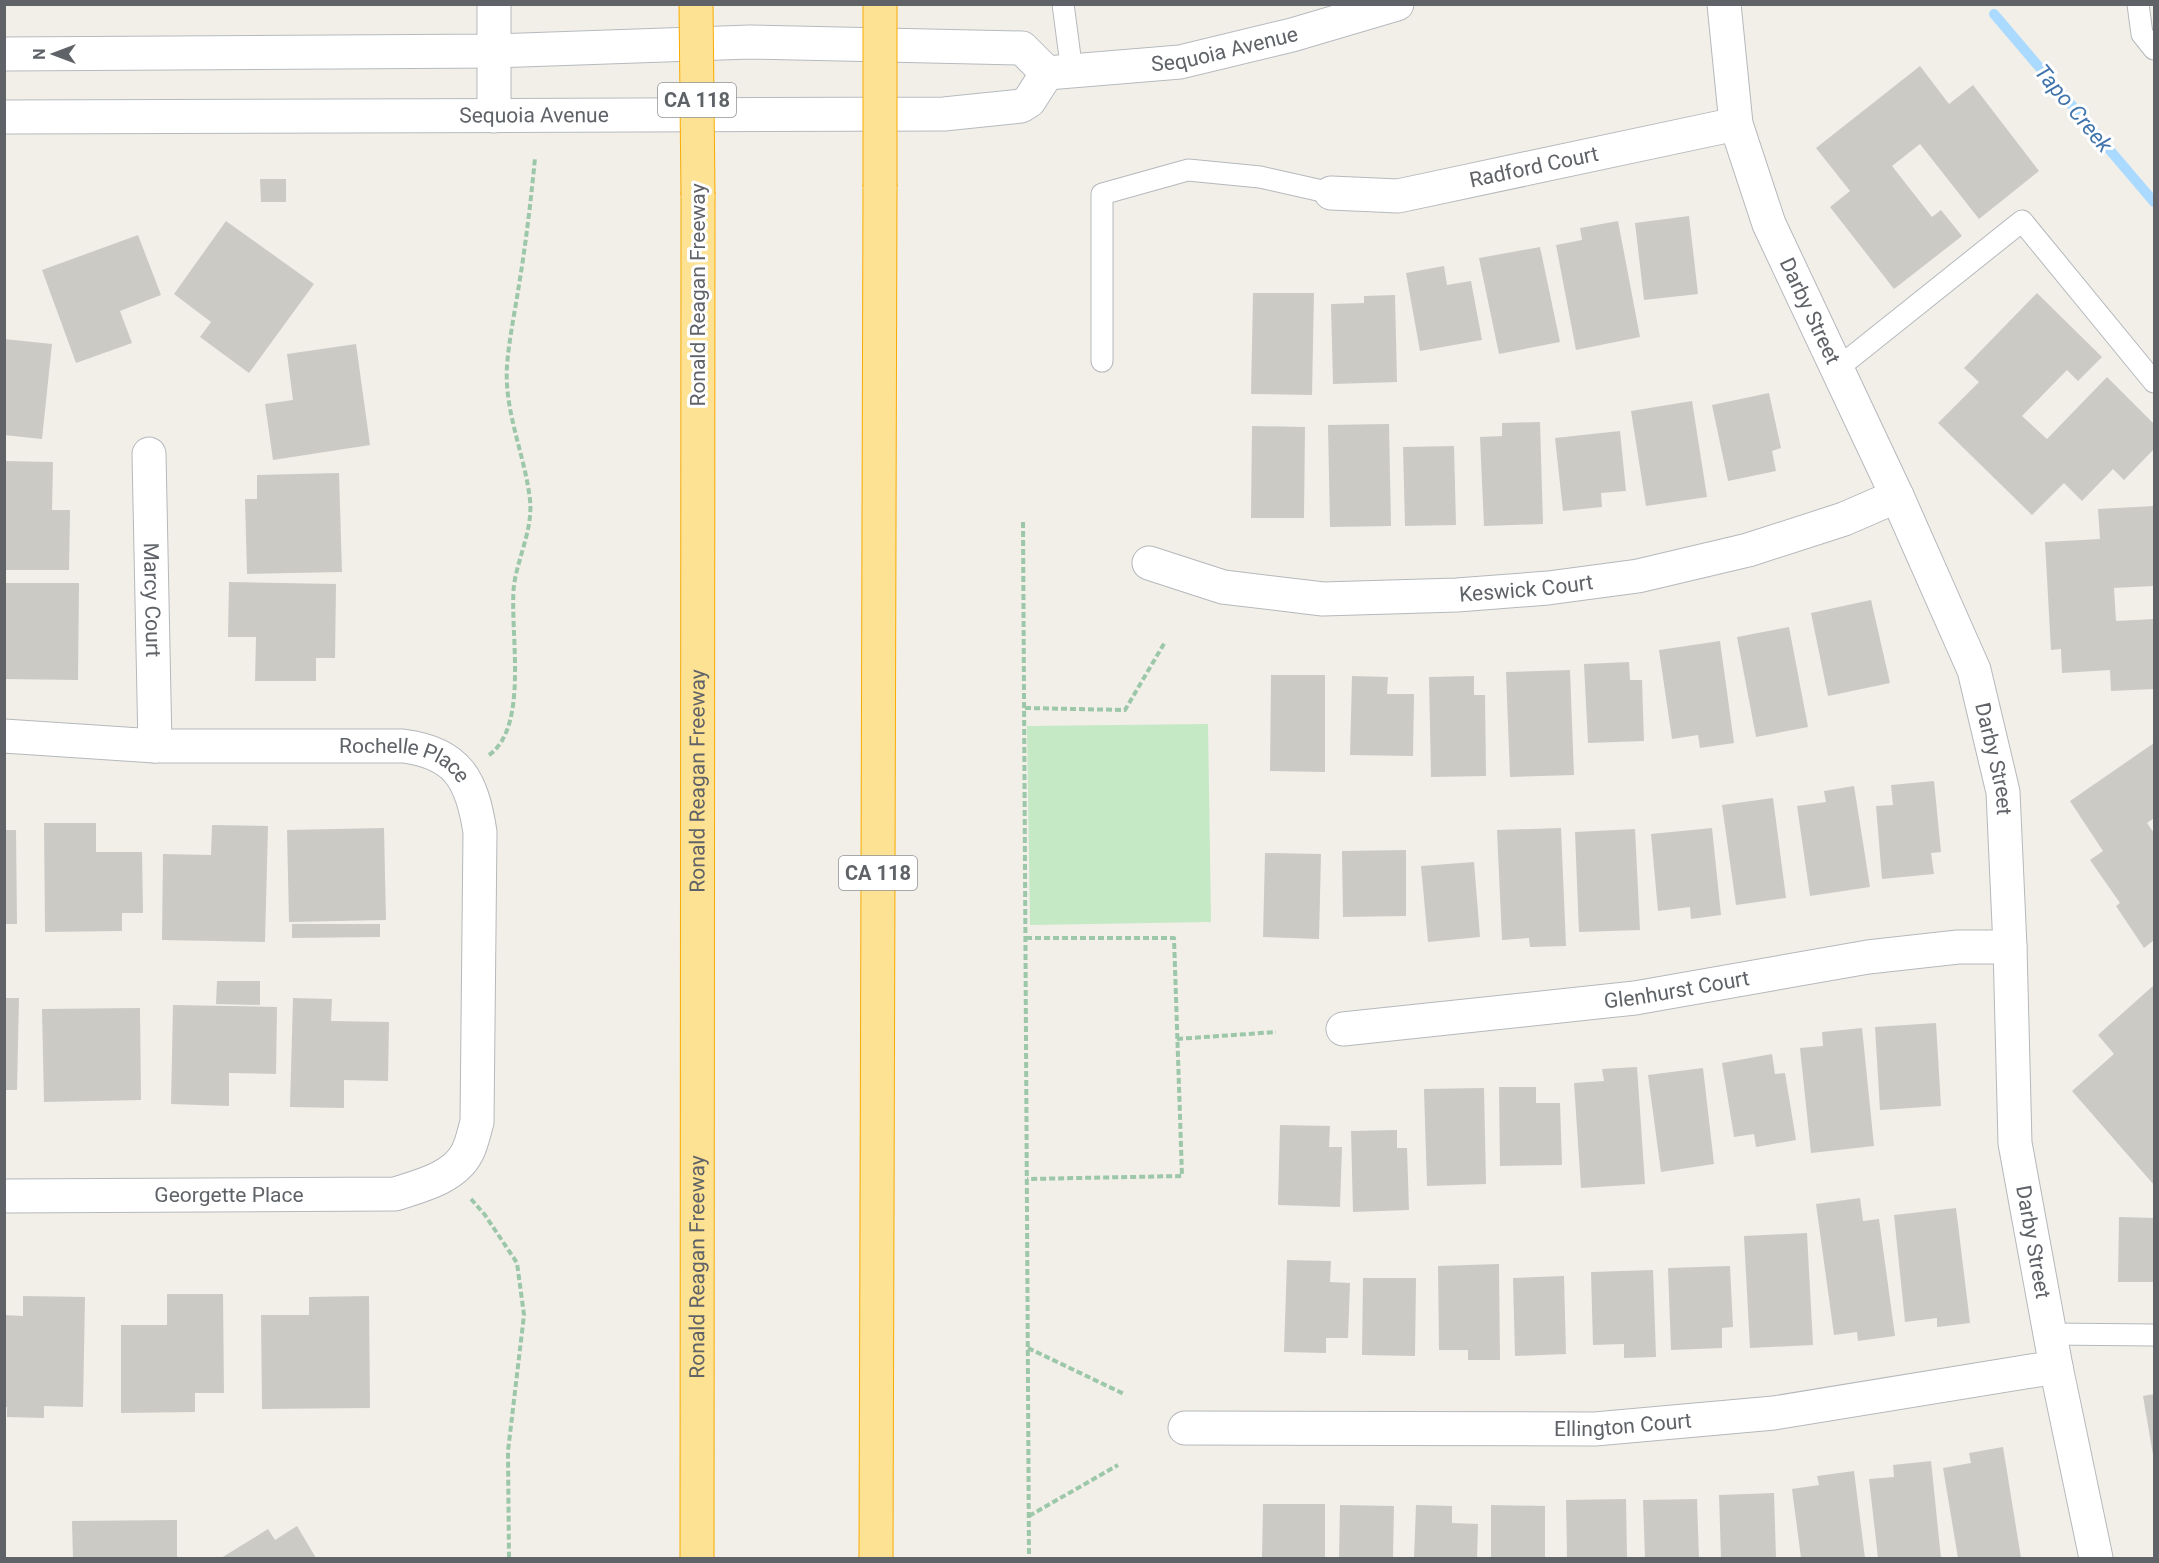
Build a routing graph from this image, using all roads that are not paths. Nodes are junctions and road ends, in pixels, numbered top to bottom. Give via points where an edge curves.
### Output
1 (494, 4) edge
2 (696, 4) edge
3 (880, 4) edge
4 (1063, 4) edge
5 (1397, 4) edge
6 (1724, 4) edge
7 (2138, 4) edge
8 (2154, 49) edge
9 (494, 51) junction
10 (4, 54) edge
11 (1060, 72) junction
12 (494, 116) junction
13 (4, 117) edge
14 (1736, 124) junction
15 (1331, 193) joint
16 (1102, 361) dead end
17 (1838, 368) junction
18 (2154, 382) edge
19 (149, 454) dead end
20 (1897, 496) junction
21 (1149, 562) dead end
22 (4, 736) edge
23 (155, 746) junction
24 (2010, 947) junction
25 (1344, 1029) dead end
26 (449, 1173) joint
27 (4, 1196) edge
28 (2050, 1334) junction
29 (2154, 1335) edge
30 (2056, 1367) junction
31 (1185, 1428) dead end
32 (698, 1558) edge
33 (876, 1558) edge
34 (2096, 1558) edge

1 - 9 street
2 - 32 highway, Ronald Reagan Freeway / CA 118, bridge
3 - 33 highway, CA 118, bridge
4 - 11 lane
5 - 11 street, Sequoia Avenue via 1180,62
6 - 14 street, Darby Street
7 - 8 lane via 2142,34
9 - 10 street
9 - 11 street via 750,42 1022,48
9 - 12 street
11 - 12 street, Sequoia Avenue via 1021,106 944,114
12 - 13 street, Sequoia Avenue
14 - 15 street, Radford Court via 1398,196
14 - 17 street, Darby Street via 1769,224
15 - 16 lane via 1260,177 1188,170 1102,194
17 - 18 lane via 2022,221
17 - 20 street, Darby Street
19 - 23 street, Marcy Court
20 - 21 street, Keswick Court via 1844,519 1748,550 1638,576 1548,588 1323,598 1222,587
20 - 24 street, Darby Street via 1974,670 2003,792
22 - 23 street, Rochelle Place
23 - 26 street, Rochelle Place via 403,746 422,748 446,759 462,774 476,804 480,832 477,1122 466,1154
24 - 25 street, Glenhurst Court via 1951,948 1868,957 1635,998
24 - 28 street, Darby Street via 2015,1143
26 - 27 street, Georgette Place via 395,1194
28 - 29 lane
28 - 30 street, Darby Street
30 - 31 street, Ellington Court via 1774,1413 1594,1429
30 - 34 street, Darby Street

